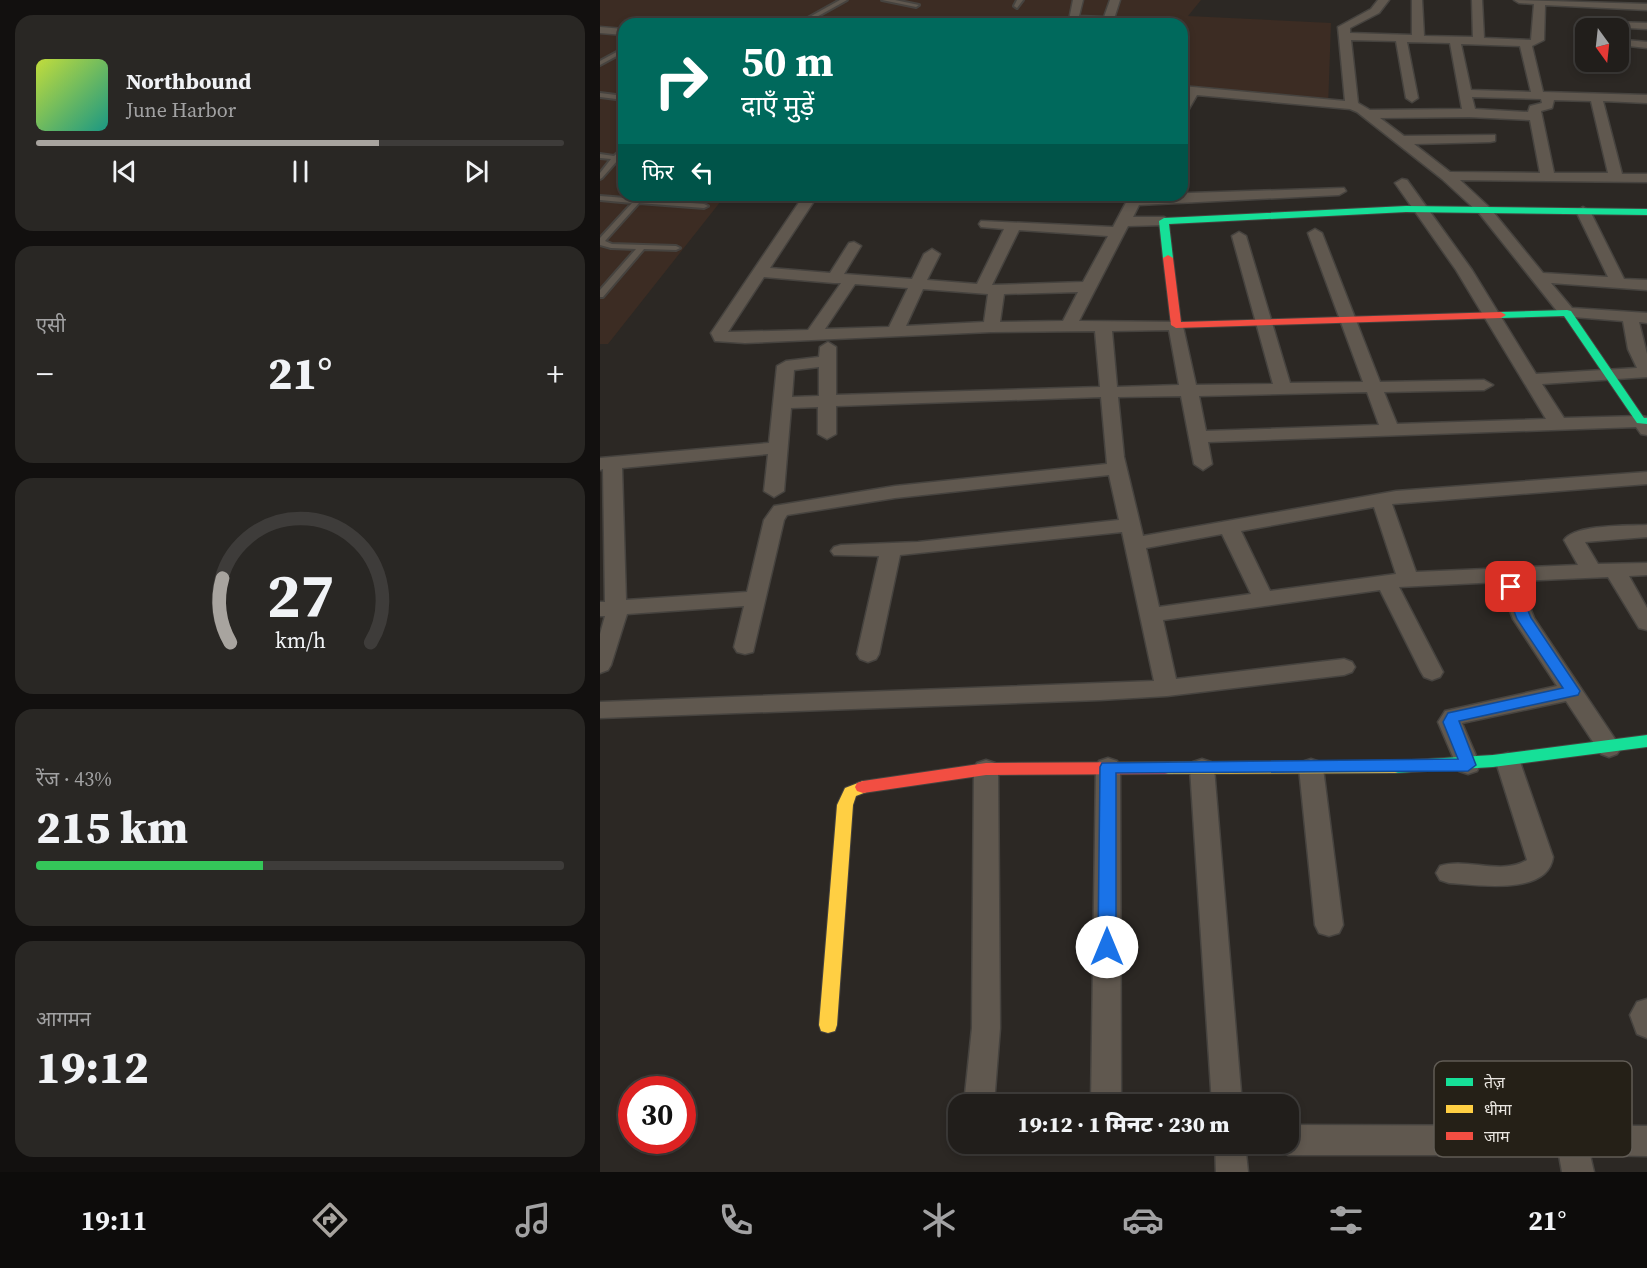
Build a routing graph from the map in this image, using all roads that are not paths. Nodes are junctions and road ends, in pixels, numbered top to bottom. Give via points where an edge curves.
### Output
1 (844, 0) edge
2 (885, 0) edge
3 (1020, 0) edge
4 (1078, 0) edge
5 (1115, 0) edge
6 (1384, 0) edge
7 (1417, 0) edge
8 (1477, 0) edge
9 (1519, 0) edge
10 (1540, 0) edge
11 (1604, 4) junction
12 (916, 5) dead end
13 (1017, 6) dead end
14 (1647, 7) edge
15 (811, 18) edge
16 (1073, 18) edge
17 (1110, 18) edge
18 (1611, 18) edge
19 (1647, 26) edge
20 (600, 30) edge
21 (618, 32) edge
22 (1629, 32) edge
23 (1344, 36) junction
24 (1401, 37) junction
25 (1418, 38) junction
26 (1455, 40) junction
27 (1629, 40) edge
28 (1479, 41) junction
29 (1525, 43) junction
30 (1646, 48) edge
31 (618, 53) edge
32 (600, 63) edge
33 (1188, 91) edge
34 (1464, 93) junction
35 (600, 95) edge
36 (1543, 95) junction
37 (618, 97) edge
38 (1412, 98) dead end
39 (1596, 98) junction
40 (1647, 99) edge
41 (1352, 105) junction
42 (1469, 113) junction
43 (1366, 114) junction
44 (1535, 116) junction
45 (1490, 138) dead end
46 (1400, 140) junction
47 (600, 156) edge
48 (618, 156) edge
49 (616, 158) junction
50 (1447, 176) junction
51 (600, 177) edge
52 (1548, 177) junction
53 (1616, 177) junction
54 (1647, 178) edge
55 (1402, 183) dead end
56 (1339, 191) dead end
57 (1188, 196) edge
58 (600, 198) edge
59 (618, 199) edge
60 (637, 201) joint
61 (807, 201) edge
62 (1133, 201) edge
63 (704, 206) dead end
64 (1423, 209) junction
65 (1484, 210) junction
66 (1583, 211) junction
67 (1647, 212) edge
68 (1164, 220) junction
69 (986, 224) dead end
70 (1014, 225) junction
71 (1119, 227) junction
72 (1315, 233) dead end
73 (1239, 236) dead end
74 (854, 246) dead end
75 (642, 247) junction
76 (676, 248) dead end
77 (932, 254) dead end
78 (759, 272) junction
79 (1538, 277) junction
80 (834, 278) junction
81 (851, 279) junction
82 (1618, 283) junction
83 (917, 284) junction
84 (1647, 285) edge
85 (1089, 287) junction
86 (989, 289) junction
87 (600, 295) edge
88 (1567, 313) junction
89 (1492, 315) junction
90 (1630, 317) junction
91 (1647, 318) edge
92 (1350, 320) junction
93 (1263, 322) junction
94 (1176, 325) junction
95 (1103, 326) junction
96 (991, 327) junction
97 (1068, 327) junction
98 (895, 331) junction
99 (821, 335) junction
100 (827, 361) junction
101 (1647, 371) edge
102 (1607, 375) junction
103 (1530, 380) junction
104 (1484, 385) dead end
105 (1375, 387) junction
106 (1283, 389) junction
107 (1189, 391) junction
108 (1109, 392) junction
109 (825, 401) junction
110 (782, 403) junction
111 (1558, 423) junction
112 (1645, 424) edge
113 (1390, 430) junction
114 (827, 434) dead end
115 (1198, 437) junction
116 (778, 448) junction
117 (606, 464) edge
118 (1203, 464) dead end
119 (1118, 468) junction
120 (1647, 478) edge
121 (774, 491) dead end
122 (1381, 500) junction
123 (1229, 526) junction
124 (1647, 531) edge
125 (1132, 534) junction
126 (891, 550) junction
127 (841, 551) dead end
128 (1645, 569) dead end
129 (1615, 570) junction
130 (1592, 571) junction
131 (1507, 574) junction
132 (1408, 579) junction
133 (1386, 581) junction
134 (756, 598) junction
135 (1263, 598) junction
136 (608, 608) edge
137 (1150, 615) junction
138 (1647, 623) edge
139 (745, 647) dead end
140 (868, 654) dead end
141 (600, 665) edge
142 (1344, 667) dead end
143 (1432, 672) dead end
144 (1167, 688) junction
145 (1572, 691) junction
146 (600, 710) edge
147 (1647, 741) edge
148 (1610, 748) junction
149 (1508, 762) junction
150 (1468, 765) junction
151 (1108, 767) junction
152 (1202, 768) junction
153 (1311, 768) junction
154 (986, 769) junction
155 (1449, 873) dead end
156 (1329, 925) dead end
157 (1647, 1011) edge
158 (828, 1025) dead end
159 (1647, 1025) edge
160 (980, 1094) edge
161 (1106, 1094) edge
162 (1226, 1094) edge
163 (1299, 1140) edge
164 (1434, 1141) edge
165 (1231, 1154) edge
166 (1575, 1157) edge
167 (1233, 1172) edge
168 (1578, 1172) edge

1 - 15 lane
2 - 12 lane
3 - 13 lane
4 - 16 street
5 - 17 street
6 - 23 street via 1375,11 1346,24
7 - 25 street
8 - 28 street
9 - 10 street
10 - 11 street
10 - 29 street via 1538,40
11 - 14 street
11 - 18 street
19 - 22 street
20 - 21 street
23 - 24 street
23 - 41 street
24 - 25 street
24 - 38 street
25 - 26 street
26 - 28 street
26 - 34 street
27 - 30 street
28 - 29 street
29 - 36 street
31 - 32 lane
33 - 41 street
34 - 36 street
34 - 42 street
35 - 37 lane
36 - 39 street
36 - 44 street via 1548,105 1534,107
39 - 40 street
39 - 53 street
41 - 43 street
42 - 43 street
42 - 44 street
43 - 46 street
44 - 52 street
45 - 46 street
46 - 50 street
47 - 49 lane
48 - 49 lane
49 - 51 lane
50 - 52 street
50 - 65 street
52 - 53 street
53 - 54 street
55 - 64 street
56 - 57 street
58 - 59 lane
60 - 63 lane
60 - 75 lane via 600,242
61 - 78 street
62 - 71 street
64 - 65 street
64 - 68 street
64 - 89 street
65 - 66 street
65 - 79 street
66 - 67 street
66 - 82 street
68 - 71 street
68 - 94 street
69 - 70 street
70 - 71 street
70 - 86 street
71 - 85 street
72 - 92 street
73 - 93 street
74 - 80 street
75 - 76 lane
75 - 87 lane
77 - 83 street
78 - 80 street
78 - 99 street via 720,333 722,337
79 - 82 street
79 - 88 street
80 - 81 street
81 - 83 street
81 - 99 street
82 - 84 street
83 - 86 street
83 - 98 street
85 - 86 street
85 - 97 street
86 - 96 street
88 - 89 street
88 - 90 street
88 - 102 street
89 - 92 street
89 - 103 street
90 - 91 street
90 - 101 street via 1636,349
92 - 93 street
92 - 105 street
93 - 94 street
93 - 106 street
94 - 95 street
94 - 107 street
95 - 97 street
95 - 108 street
96 - 97 street
96 - 98 street
98 - 99 street
99 - 100 street
100 - 109 street
100 - 110 street via 786,366
101 - 102 street
102 - 103 street
102 - 112 street
103 - 111 street
104 - 105 street
105 - 106 street
105 - 113 street
106 - 107 street
107 - 108 street
107 - 115 street
108 - 109 street
108 - 119 street
109 - 110 street
109 - 114 street
110 - 116 street
111 - 112 street
111 - 113 street
113 - 115 street
115 - 118 street
116 - 117 street
116 - 121 street
117 - 136 street
119 - 125 street
119 - 134 street via 905,491 781,510 774,520
120 - 122 street
122 - 123 street
122 - 132 street
123 - 125 street
123 - 135 street
124 - 130 street via 1581,536 1574,540
125 - 126 street
125 - 137 street
126 - 127 street
126 - 140 street
128 - 129 street
129 - 130 street
129 - 138 street
130 - 131 street
131 - 132 street
131 - 145 street via 1524,619
132 - 133 street
133 - 135 street
133 - 143 street
134 - 136 street
134 - 139 street
135 - 137 street
136 - 141 street via 616,619
137 - 144 street
142 - 144 street
144 - 146 street
145 - 148 street
145 - 150 street via 1454,717 1450,722
147 - 148 street
148 - 149 street
149 - 150 street
149 - 155 street via 1540,856 1539,865 1532,872 1516,875
150 - 153 street
151 - 152 street
151 - 154 street
151 - 161 street
152 - 153 street
152 - 162 street
153 - 156 street
154 - 158 street via 868,784 854,788 848,795
154 - 160 street via 986,1028
157 - 159 street
163 - 164 street
165 - 167 street
166 - 168 street

